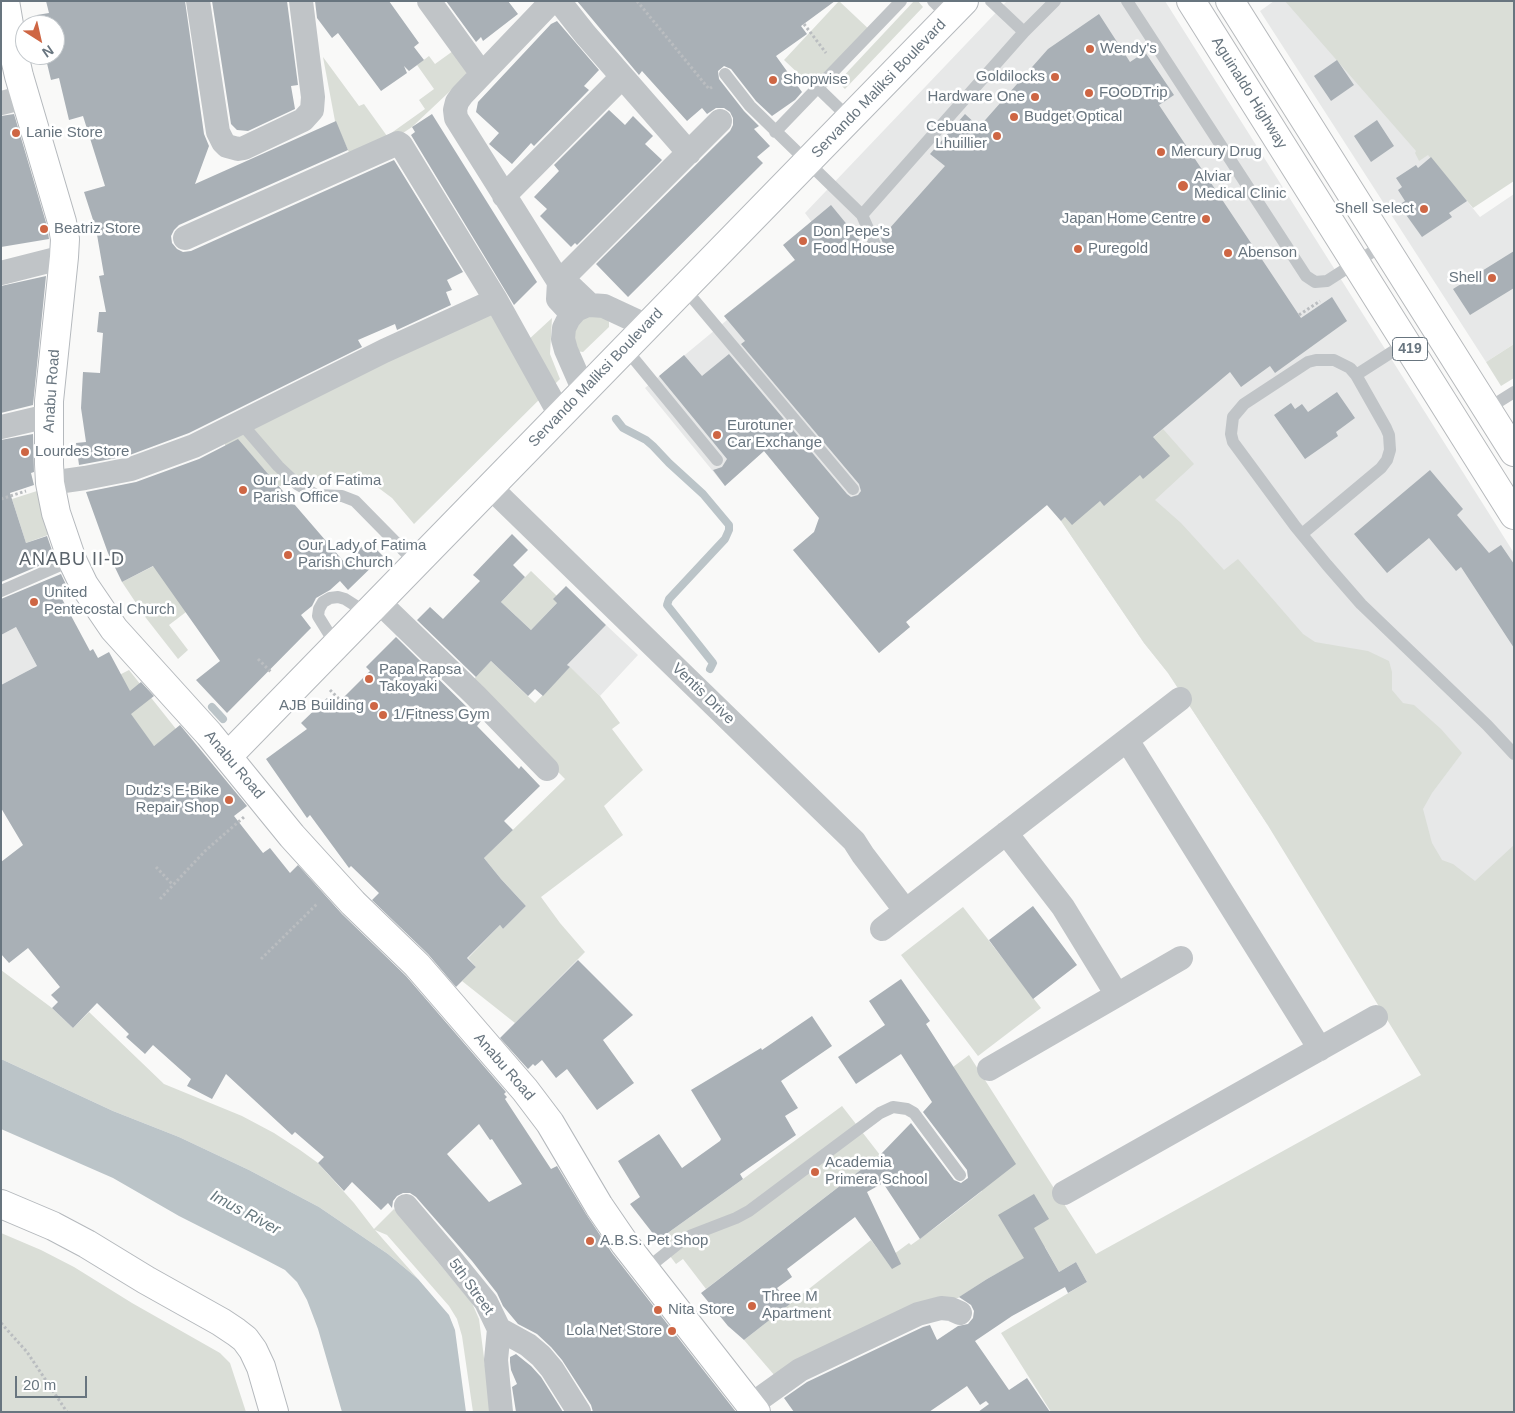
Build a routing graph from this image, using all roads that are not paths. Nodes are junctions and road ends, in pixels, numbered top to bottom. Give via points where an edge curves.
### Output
1 (5, 1) edge
2 (198, 1) edge
3 (301, 1) edge
4 (429, 1) edge
5 (552, 1) edge
6 (559, 1) edge
7 (901, 1) edge
8 (990, 1) edge
9 (1055, 1) edge
10 (1127, 1) edge
11 (1192, 1) edge
12 (1230, 1) edge
13 (949, 6) edge
14 (1024, 32) junction
15 (482, 74) junction
16 (726, 75) road end
17 (622, 77) junction
18 (818, 88) junction
19 (13, 100) edge
20 (850, 118) junction
21 (720, 121) dead end
22 (775, 132) junction
23 (688, 153) junction
24 (807, 162) junction
25 (504, 196) junction
26 (862, 215) junction
27 (185, 238) dead end
28 (1384, 245) junction
29 (877, 249) dead end
30 (64, 256) junction
31 (1356, 263) junction
32 (1, 273) edge
33 (559, 282) junction
34 (684, 288) junction
35 (496, 300) junction
36 (581, 310) junction
37 (647, 326) junction
38 (1406, 343) junction
39 (625, 348) junction
40 (1356, 375) junction
41 (584, 391) junction
42 (1514, 392) edge
43 (1487, 409) junction
44 (560, 415) junction
45 (48, 416) junction
46 (241, 423) junction
47 (1, 427) edge
48 (1514, 452) edge
49 (717, 460) dead end
50 (50, 483) junction
51 (490, 487) junction
52 (853, 489) dead end
53 (1509, 498) edge
54 (1302, 534) junction
55 (72, 560) junction
56 (416, 563) junction
57 (1, 591) edge
58 (373, 607) junction
59 (336, 645) junction
60 (1180, 699) dead end
61 (1127, 740) junction
62 (1514, 754) edge
63 (228, 756) junction
64 (547, 769) dead end
65 (1006, 833) junction
66 (905, 910) junction
67 (882, 929) dead end
68 (1181, 958) dead end
69 (1116, 995) junction
70 (1376, 1017) dead end
71 (1320, 1048) junction
72 (988, 1068) dead end
73 (960, 1175) dead end
74 (1064, 1193) dead end
75 (1, 1204) edge
76 (406, 1206) dead end
77 (645, 1270) junction
78 (960, 1313) dead end
79 (499, 1329) junction
80 (753, 1409) edge
81 (274, 1412) edge
82 (501, 1412) edge
83 (579, 1412) edge

1 - 19 main road, Anabu Road via 14,54
2 - 3 street via 218,132 227,146 238,149 303,120 312,110
4 - 15 street
5 - 15 street
6 - 17 street
7 - 18 lane
8 - 14 lane
9 - 14 lane
10 - 31 lane via 1306,276 1315,282 1327,281
11 - 31 main road, Aguinaldo Highway / 419
12 - 28 main road, 419
13 - 20 main road, Servando Maliksi Boulevard
14 - 26 lane
15 - 25 street via 457,102 456,118
16 - 22 lane
17 - 23 street
17 - 25 street
18 - 20 lane
18 - 22 lane
19 - 30 main road, Anabu Road via 62,222
20 - 24 main road, Servando Maliksi Boulevard
21 - 23 street
22 - 24 lane
23 - 33 street
24 - 26 lane
24 - 34 main road, Servando Maliksi Boulevard
25 - 33 street
26 - 29 lane
27 - 35 street via 398,143
28 - 31 lane
28 - 43 main road, 419
30 - 32 street
30 - 45 main road, Anabu Road
31 - 38 main road, Aguinaldo Highway / 419
33 - 36 street via 570,286
34 - 37 main road, Servando Maliksi Boulevard
34 - 52 lane
35 - 44 street
35 - 46 street via 384,351
36 - 37 street via 604,306
36 - 41 street via 564,328 563,339
37 - 39 main road, Servando Maliksi Boulevard
38 - 40 lane
38 - 53 main road, Aguinaldo Highway / 419
39 - 41 main road, Servando Maliksi Boulevard
39 - 49 lane
40 - 54 lane via 1389,435 1387,460
40 - 54 lane via 1334,360 1308,362 1244,404 1233,418 1231,434 1237,450
41 - 44 main road, Servando Maliksi Boulevard
42 - 43 lane
43 - 48 main road, 419
44 - 51 main road, Servando Maliksi Boulevard
45 - 47 street
45 - 50 main road, Anabu Road
46 - 50 street via 194,446 131,469
46 - 56 lane via 297,484 316,494 342,496 356,501
50 - 55 main road, Anabu Road
51 - 56 main road, Servando Maliksi Boulevard
51 - 66 street, Ventis Drive via 854,840
54 - 62 lane via 1361,604
55 - 57 lane
55 - 63 main road, Anabu Road via 84,585 114,629
56 - 58 main road, Servando Maliksi Boulevard
58 - 59 main road, Servando Maliksi Boulevard
58 - 59 lane via 338,597 323,602 318,616
58 - 64 street via 476,696
59 - 63 main road, Servando Maliksi Boulevard
60 - 61 street
61 - 65 street
61 - 71 street
63 - 77 main road, Anabu Road via 296,842 416,965 525,1090 550,1123 599,1206
65 - 66 street
65 - 69 street via 1063,907
66 - 67 street
68 - 69 street
69 - 72 street
70 - 71 street
71 - 74 street
73 - 77 lane via 914,1113 893,1107 880,1113 749,1211 692,1235
75 - 81 main road via 87,1244 236,1332 253,1350
76 - 79 street, 5th Street via 486,1302
77 - 80 main road, Anabu Road
78 - 80 street via 940,1308 918,1314 800,1370
79 - 82 street, 5th Street via 496,1360
79 - 83 street via 541,1356

